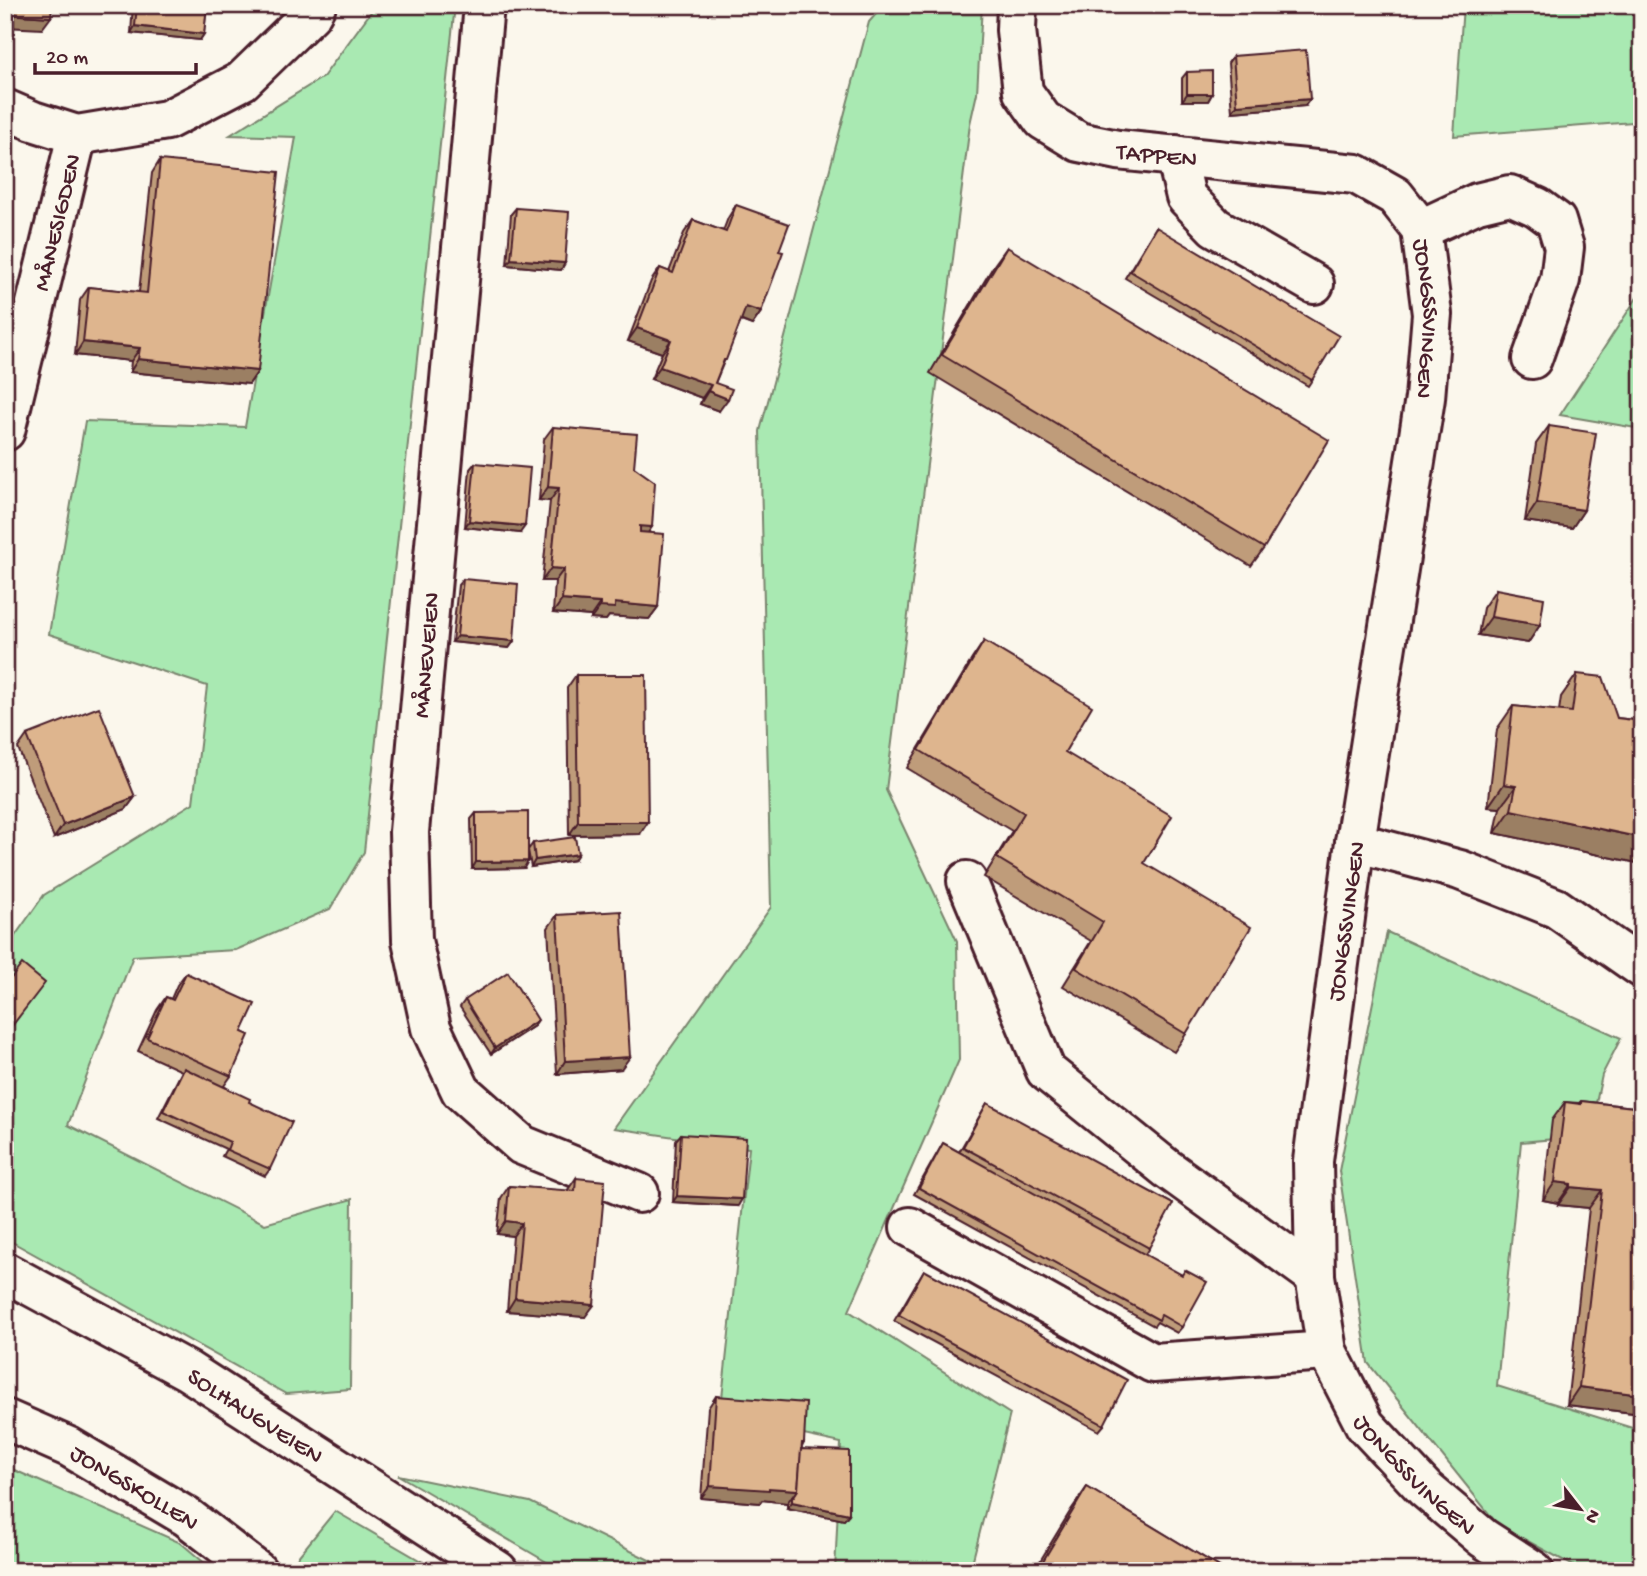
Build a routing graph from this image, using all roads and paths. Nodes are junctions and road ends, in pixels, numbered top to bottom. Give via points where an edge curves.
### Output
1 (316, 5) edge
2 (484, 5) edge
3 (1017, 5) edge
4 (5, 109) edge
5 (76, 135) junction
6 (1176, 155) junction
7 (1395, 196) joint
8 (1421, 229) junction
9 (1314, 284) dead end
10 (1532, 359) dead end
11 (5, 431) edge
12 (1355, 842) junction
13 (967, 881) dead end
14 (1642, 968) edge
15 (639, 1193) dead end
16 (910, 1227) dead end
17 (1315, 1276) junction
18 (7, 1279) edge
19 (1327, 1351) junction
20 (5, 1419) edge
21 (257, 1571) edge
22 (498, 1571) edge
23 (1534, 1571) edge

1 - 5 street, MÅNESIGDEN via 242,81 166,120
2 - 15 street, MÅNEVEIEN via 409,832 412,940 431,1028 461,1090 522,1145
3 - 6 street, TAPPEN via 1023,92 1043,120 1079,142
4 - 5 street, MÅNESIGDEN
5 - 11 street, MÅNESIGDEN
6 - 7 street, TAPPEN via 1356,174
6 - 9 street via 1186,197 1215,227
7 - 8 street, JONGSSVINGEN
8 - 10 street via 1477,203 1510,195 1537,206 1556,221 1564,247 1560,280
8 - 12 street, JONGSSVINGEN via 1432,314 1425,398
12 - 14 street via 1460,870 1556,908
12 - 17 street, JONGSSVINGEN via 1313,1161
13 - 17 street via 1046,1071 1166,1168
16 - 19 street via 1153,1363
17 - 19 street, JONGSSVINGEN
18 - 22 street, SOLHAUGVEIEN via 188,1371
19 - 23 street, JONGSSVINGEN via 1365,1425 1425,1489 1483,1538
20 - 21 street, JONGSKOLLEN via 69,1447 187,1517

